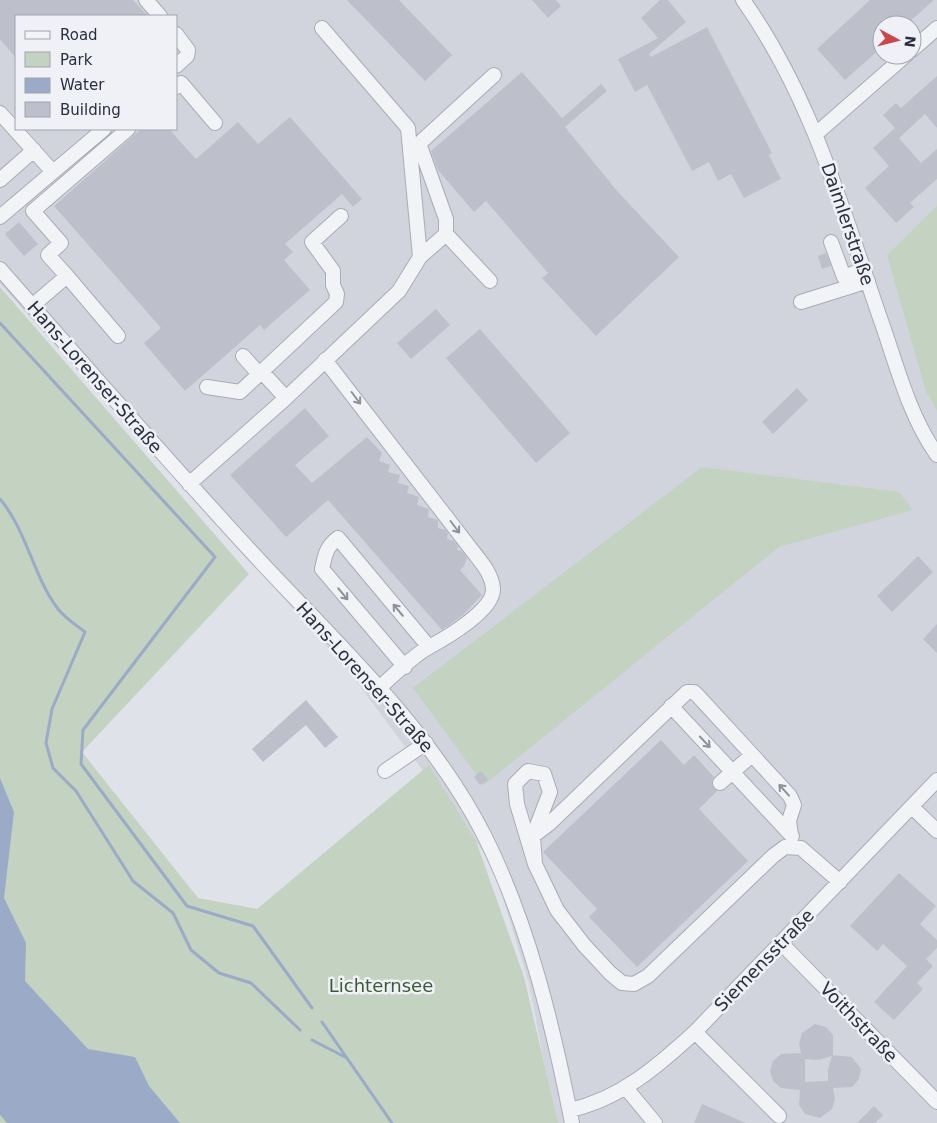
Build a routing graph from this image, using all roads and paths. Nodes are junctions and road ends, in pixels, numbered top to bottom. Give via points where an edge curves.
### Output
1 (146, 0) edge
2 (743, 0) edge
3 (159, 15) edge
4 (322, 28) dead end
5 (937, 28) edge
6 (178, 37) edge
7 (922, 41) edge
8 (178, 64) edge
9 (895, 65) edge
10 (494, 75) dead end
11 (178, 85) edge
12 (0, 113) edge
13 (215, 123) dead end
14 (15, 129) edge
15 (16, 130) edge
16 (103, 130) edge
17 (127, 130) edge
18 (817, 133) junction
19 (34, 150) junction
20 (53, 172) junction
21 (0, 180) edge
22 (341, 216) dead end
23 (0, 217) edge
24 (446, 234) junction
25 (831, 242) dead end
26 (420, 258) junction
27 (0, 269) edge
28 (866, 275) junction
29 (67, 276) junction
30 (490, 281) dead end
31 (801, 302) dead end
32 (32, 306) junction
33 (118, 336) dead end
34 (243, 356) dead end
35 (325, 360) junction
36 (260, 373) junction
37 (206, 387) dead end
38 (286, 398) junction
39 (937, 455) edge
40 (189, 484) junction
41 (429, 647) junction
42 (405, 667) junction
43 (378, 689) junction
44 (671, 706) junction
45 (426, 743) junction
46 (752, 755) junction
47 (385, 771) dead end
48 (733, 772) junction
49 (937, 780) edge
50 (720, 783) dead end
51 (912, 808) junction
52 (937, 831) edge
53 (791, 835) junction
54 (533, 836) junction
55 (801, 848) junction
56 (535, 864) junction
57 (840, 882) junction
58 (781, 943) junction
59 (695, 1032) junction
60 (626, 1088) junction
61 (937, 1102) edge
62 (571, 1116) edge
63 (779, 1116) dead end
64 (656, 1123) edge

1 - 3 street
2 - 18 street, Daimlerstraße via 772,44
4 - 26 street via 408,128
5 - 7 street
6 - 8 street via 188,50 187,56
9 - 18 street
10 - 24 street via 420,146 446,219
11 - 13 street via 181,83
12 - 14 street
15 - 19 street
16 - 20 street
17 - 29 street via 33,211 61,243 48,255
18 - 28 street, Daimlerstraße
19 - 20 street
19 - 21 street
20 - 23 street
22 - 36 street via 312,242 334,271 336,302
24 - 26 street
24 - 30 street
25 - 28 street via 844,277
26 - 35 street via 399,291
27 - 32 street, Hans-Lorenser-Straße
28 - 31 street
28 - 39 street, Daimlerstraße via 910,404
29 - 32 street
29 - 33 street
32 - 40 street, Hans-Lorenser-Straße
34 - 36 street
35 - 38 street
35 -> 41 street via 490,575 493,591 488,604 441,643
36 - 37 street via 240,392
36 - 38 street
38 - 40 street
40 - 43 street, Hans-Lorenser-Straße
41 - 42 street
41 -> 42 street via 338,538 330,544 322,569
42 - 43 street
43 - 45 street, Hans-Lorenser-Straße
44 - 46 street via 687,692 694,692
44 -> 48 street
44 - 54 street
45 - 47 street
45 - 62 street, Hans-Lorenser-Straße via 484,835 518,913
46 - 48 street
53 -> 46 street via 789,821 794,805 790,796
48 - 50 street
48 - 53 street
49 - 51 street, Siemensstraße
51 - 52 street
51 - 57 street, Siemensstraße
53 - 55 street
54 - 56 street
54 - 56 street via 550,792 544,774 528,771 515,784 517,804
55 - 56 street via 785,847 773,856 648,976 634,984 622,983 584,945 557,910
55 - 57 street
57 - 58 street, Siemensstraße
58 - 59 street, Siemensstraße
58 - 61 street, Voithstraße
59 - 60 street, Siemensstraße via 660,1064
59 - 63 street
60 - 62 street, Siemensstraße
60 - 64 street

